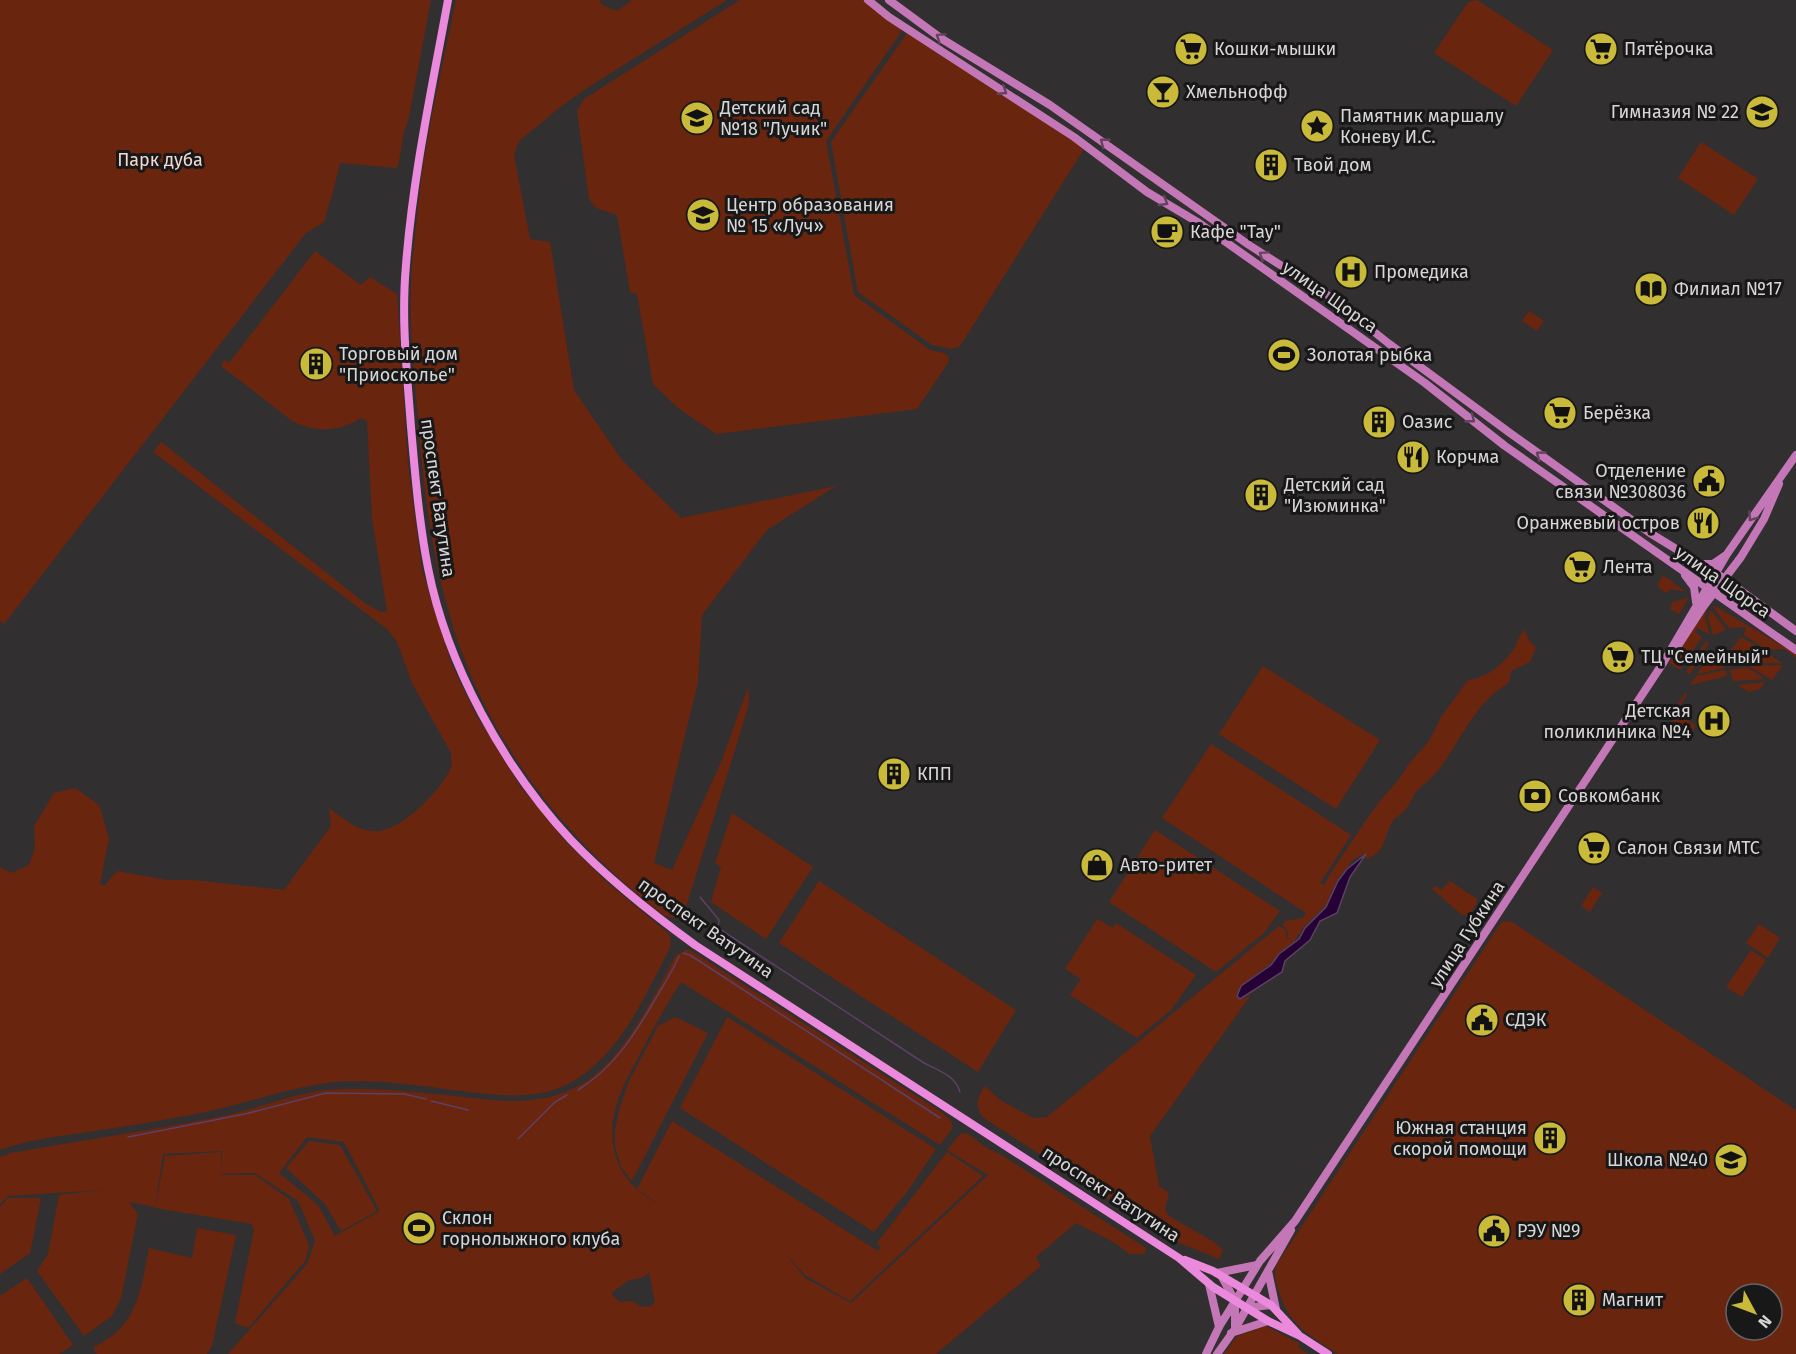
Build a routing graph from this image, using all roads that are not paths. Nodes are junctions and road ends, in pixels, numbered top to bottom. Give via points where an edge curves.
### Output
1 (448, 0) edge
2 (868, 0) edge
3 (889, 0) edge
4 (1796, 455) edge
5 (1786, 470) junction
6 (1727, 554) junction
7 (1700, 564) junction
8 (1678, 567) junction
9 (1734, 567) junction
10 (1716, 574) junction
11 (1725, 579) junction
12 (1710, 590) junction
13 (1746, 594) junction
14 (1696, 604) junction
15 (1796, 631) edge
16 (1796, 650) edge
17 (1663, 663) junction
18 (1295, 1221) junction
19 (1256, 1267) junction
20 (1196, 1268) junction
21 (1219, 1274) junction
22 (1266, 1274) junction
23 (1253, 1284) junction
24 (1211, 1286) junction
25 (1243, 1288) junction
26 (1231, 1290) junction
27 (1254, 1295) junction
28 (1235, 1301) junction
29 (1257, 1306) junction
30 (1274, 1307) junction
31 (1247, 1308) junction
32 (1236, 1310) junction
33 (1266, 1320) junction
34 (1220, 1324) junction
35 (1233, 1331) junction
36 (1300, 1336) junction
37 (1206, 1354) edge
38 (1217, 1354) edge
39 (1328, 1354) edge

1 - 20 main road, проспект Ватутина via 416,175 403,321 414,463 428,568 458,661 480,709 530,791 571,839 649,910 704,951
2 -> 8 main road, улица Щорса via 1074,137 1147,192 1199,223
7 -> 3 main road, улица Щорса via 1642,528 1510,433 1332,298
4 - 5 main road, улица Губкина
5 -> 6 main road, улица Губкина
5 - 9 main road, улица Губкина via 1764,519
6 - 7 main road via 1713,564
6 - 10 main road, улица Губкина
7 - 10 main road, улица Щорса
8 - 12 main road, улица Щорса
8 - 14 main road via 1694,587
9 - 11 main road, улица Губкина
9 - 13 main road via 1738,584
10 - 11 main road, улица Щорса
10 - 12 main road, улица Губкина
11 - 12 main road, улица Губкина
11 - 13 main road, улица Щорса
12 - 14 main road, улица Губкина
12 - 16 main road, улица Щорса
12 - 17 main road, улица Губкина via 1675,651
13 - 15 main road, улица Щорса
14 - 17 main road, улица Губкина
17 - 18 main road, улица Губкина
18 - 19 main road, улица Губкина
18 - 22 main road, улица Губкина
19 - 21 main road
19 - 22 main road via 1258,1277
19 - 23 main road
19 - 25 main road, улица Губкина
20 - 21 main road, проспект Ватутина
20 - 24 main road, проспект Ватутина
21 - 24 main road via 1221,1284
21 - 25 main road, проспект Ватутина
21 - 26 main road
22 - 23 main road
22 - 27 main road, улица Губкина
22 - 30 main road
23 - 25 main road
23 - 27 main road
24 - 26 main road
24 - 28 main road, проспект Ватутина
24 - 34 main road
25 - 26 main road
25 - 27 main road, проспект Ватутина
25 - 28 main road, улица Губкина
26 - 28 main road
27 - 29 main road
27 - 30 main road, проспект Ватутина
27 - 31 main road, улица Губкина
28 - 31 main road, проспект Ватутина
28 - 32 main road
28 - 34 main road, улица Губкина
29 - 30 main road
29 - 31 main road
29 - 33 main road
30 - 33 main road via 1264,1311
30 - 36 main road, проспект Ватутина
31 - 32 main road
31 - 33 main road, проспект Ватутина
31 - 35 main road, улица Губкина
32 - 34 main road
32 - 35 main road
33 - 35 main road
33 - 36 main road, проспект Ватутина
34 - 35 main road via 1231,1321
34 - 37 main road, улица Губкина
35 - 38 main road, улица Губкина
36 - 39 main road, проспект Ватутина

